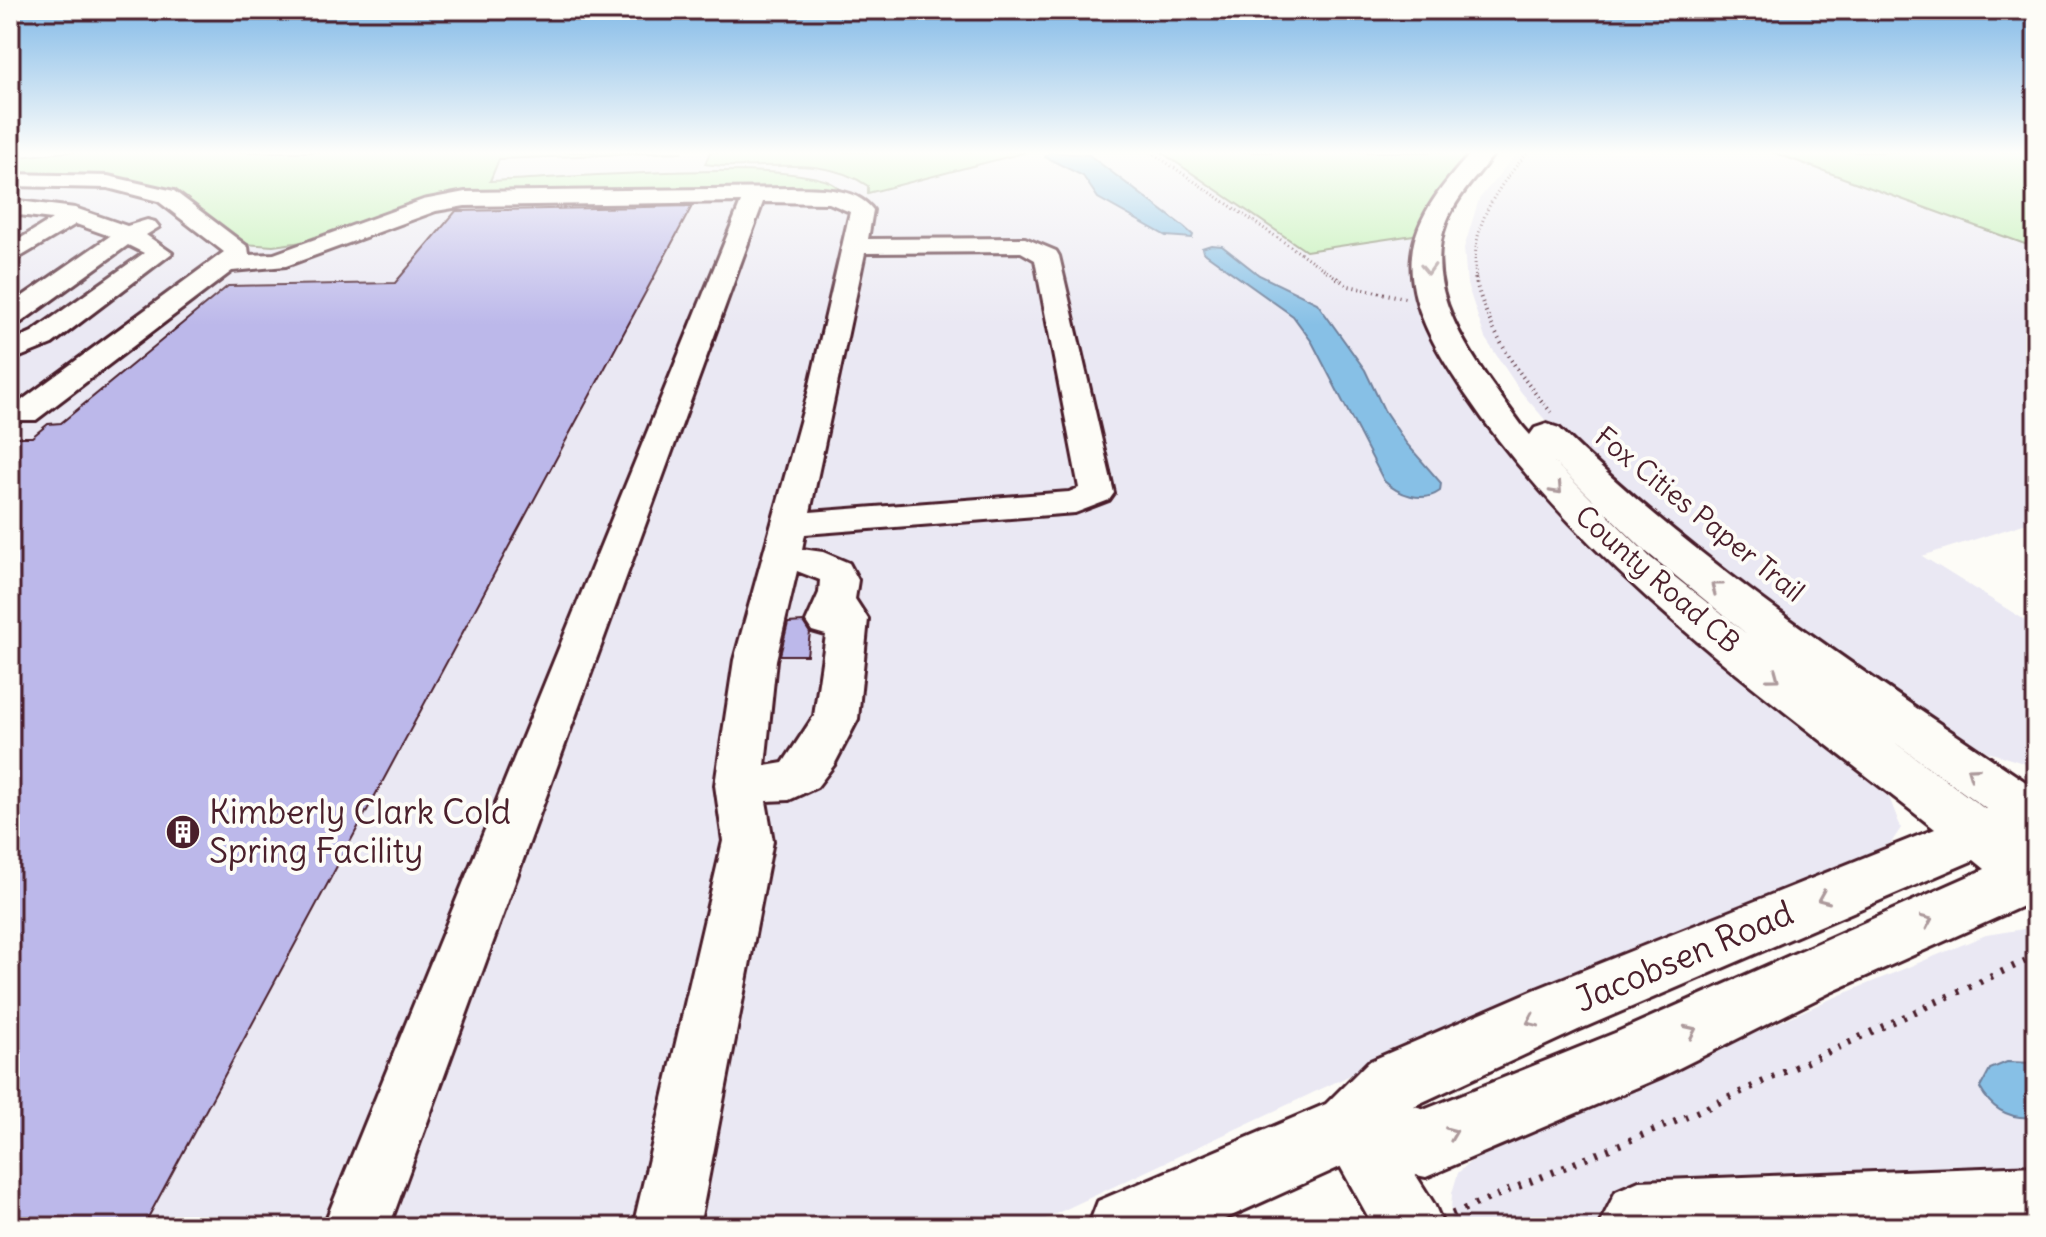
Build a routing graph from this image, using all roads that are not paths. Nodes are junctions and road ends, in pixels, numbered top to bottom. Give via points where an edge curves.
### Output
1 (40, 210) joint
2 (418, 210) edge
3 (749, 210) edge
4 (862, 210) edge
5 (1441, 210) edge
6 (1464, 210) edge
7 (188, 211) joint
8 (75, 215) junction
9 (10, 228) edge
10 (117, 229) junction
11 (856, 246) junction
12 (10, 256) edge
13 (226, 264) junction
14 (22, 278) dead end
15 (10, 317) edge
16 (10, 352) edge
17 (25, 413) dead end
18 (791, 524) junction
19 (782, 560) junction
20 (739, 785) junction
21 (2034, 814) edge
22 (1978, 834) junction
23 (2035, 875) edge
24 (1350, 1128) junction
25 (2004, 1208) edge
26 (1428, 1222) edge
27 (356, 1227) edge
28 (666, 1227) edge
29 (1124, 1227) edge
30 (1631, 1227) edge

1 - 8 street
1 - 9 street
2 - 13 street via 277,261
3 - 27 street
4 - 11 street
5 -> 22 main road, County Road CB via 1432,225 1426,273 1444,333 1486,401 1540,472 1634,567
21 -> 6 main road, County Road CB via 1679,560 1575,466 1513,397 1468,322 1454,248
7 - 10 street
7 - 13 street via 239,252
8 - 10 street
8 - 12 street
10 - 14 street
10 - 15 street
10 - 16 street via 160,253 42,338
11 - 18 street
11 - 18 street via 1025,245 1047,256 1097,493 1075,502
13 - 17 street
18 - 19 street
19 - 20 street via 755,660
19 - 20 street via 810,560 836,571 839,579 838,602 848,619 836,719 811,764 789,782
20 - 28 street via 748,841
21 - 22 main road, Jacobsen Road
22 - 23 main road, County Road CB
22 -> 24 main road, Jacobsen Road via 1391,1084
24 -> 23 main road via 1426,1143 1638,1055
24 - 26 street
24 - 29 main road, Jacobsen Road
25 - 30 street via 1639,1214

